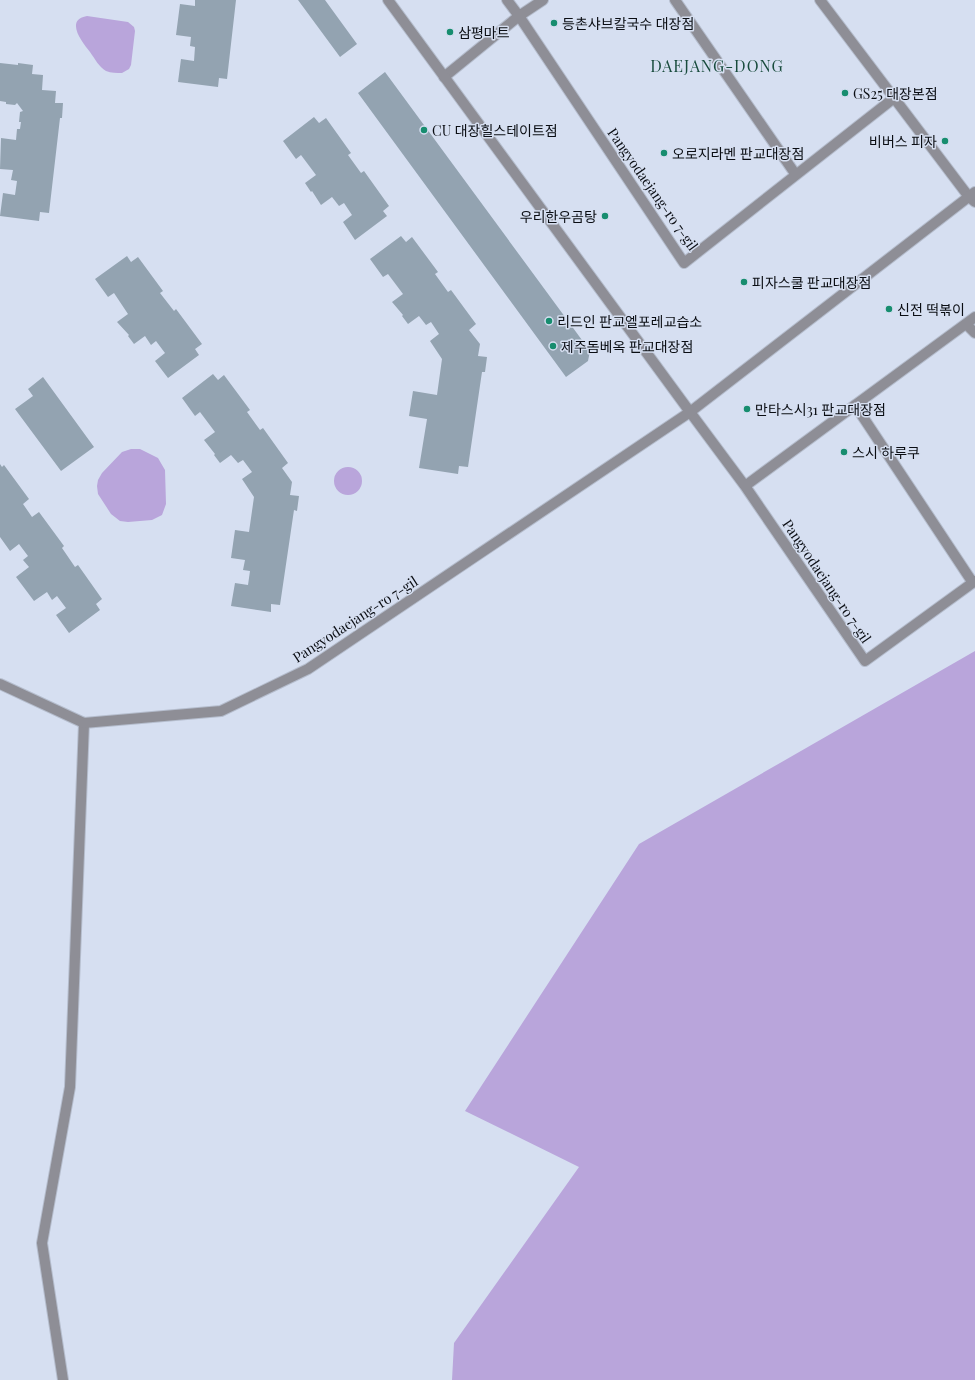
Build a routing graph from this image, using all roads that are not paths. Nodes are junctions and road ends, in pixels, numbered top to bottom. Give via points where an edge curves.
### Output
1 (388, 0) edge
2 (507, 0) edge
3 (543, 0) edge
4 (675, 0) edge
5 (820, 0) edge
6 (519, 16) junction
7 (444, 77) junction
8 (894, 98) junction
9 (796, 175) junction
10 (973, 197) edge
11 (975, 317) edge
12 (966, 324) junction
13 (975, 333) edge
14 (855, 405) junction
15 (690, 412) junction
16 (745, 486) junction
17 (974, 582) edge
18 (0, 684) edge
19 (84, 723) junction
20 (63, 1380) edge

1 - 7 street, Pangyodaejang-ro 7-gil
2 - 6 street, Pangyodaejang-ro 7-gil
3 - 6 street
4 - 9 street
5 - 8 street, Pangyodaejang-ro 7-gil
6 - 7 street
6 - 9 street, Pangyodaejang-ro 7-gil via 684,263
7 - 15 street, Pangyodaejang-ro 7-gil
8 - 9 street, Pangyodaejang-ro 7-gil
8 - 10 street, Pangyodaejang-ro 7-gil
10 - 15 street, Pangyodaejang-ro 7-gil
11 - 12 street
12 - 13 street
12 - 14 street
14 - 16 street
14 - 17 street, Pangyodaejang-ro 7-gil
15 - 16 street, Pangyodaejang-ro 7-gil
15 - 19 street, Pangyodaejang-ro 7-gil via 308,669 221,711
16 - 17 street, Pangyodaejang-ro 7-gil via 865,661
18 - 19 street, Pangyodaejang-ro 7-gil
19 - 20 street via 70,1086 42,1243

